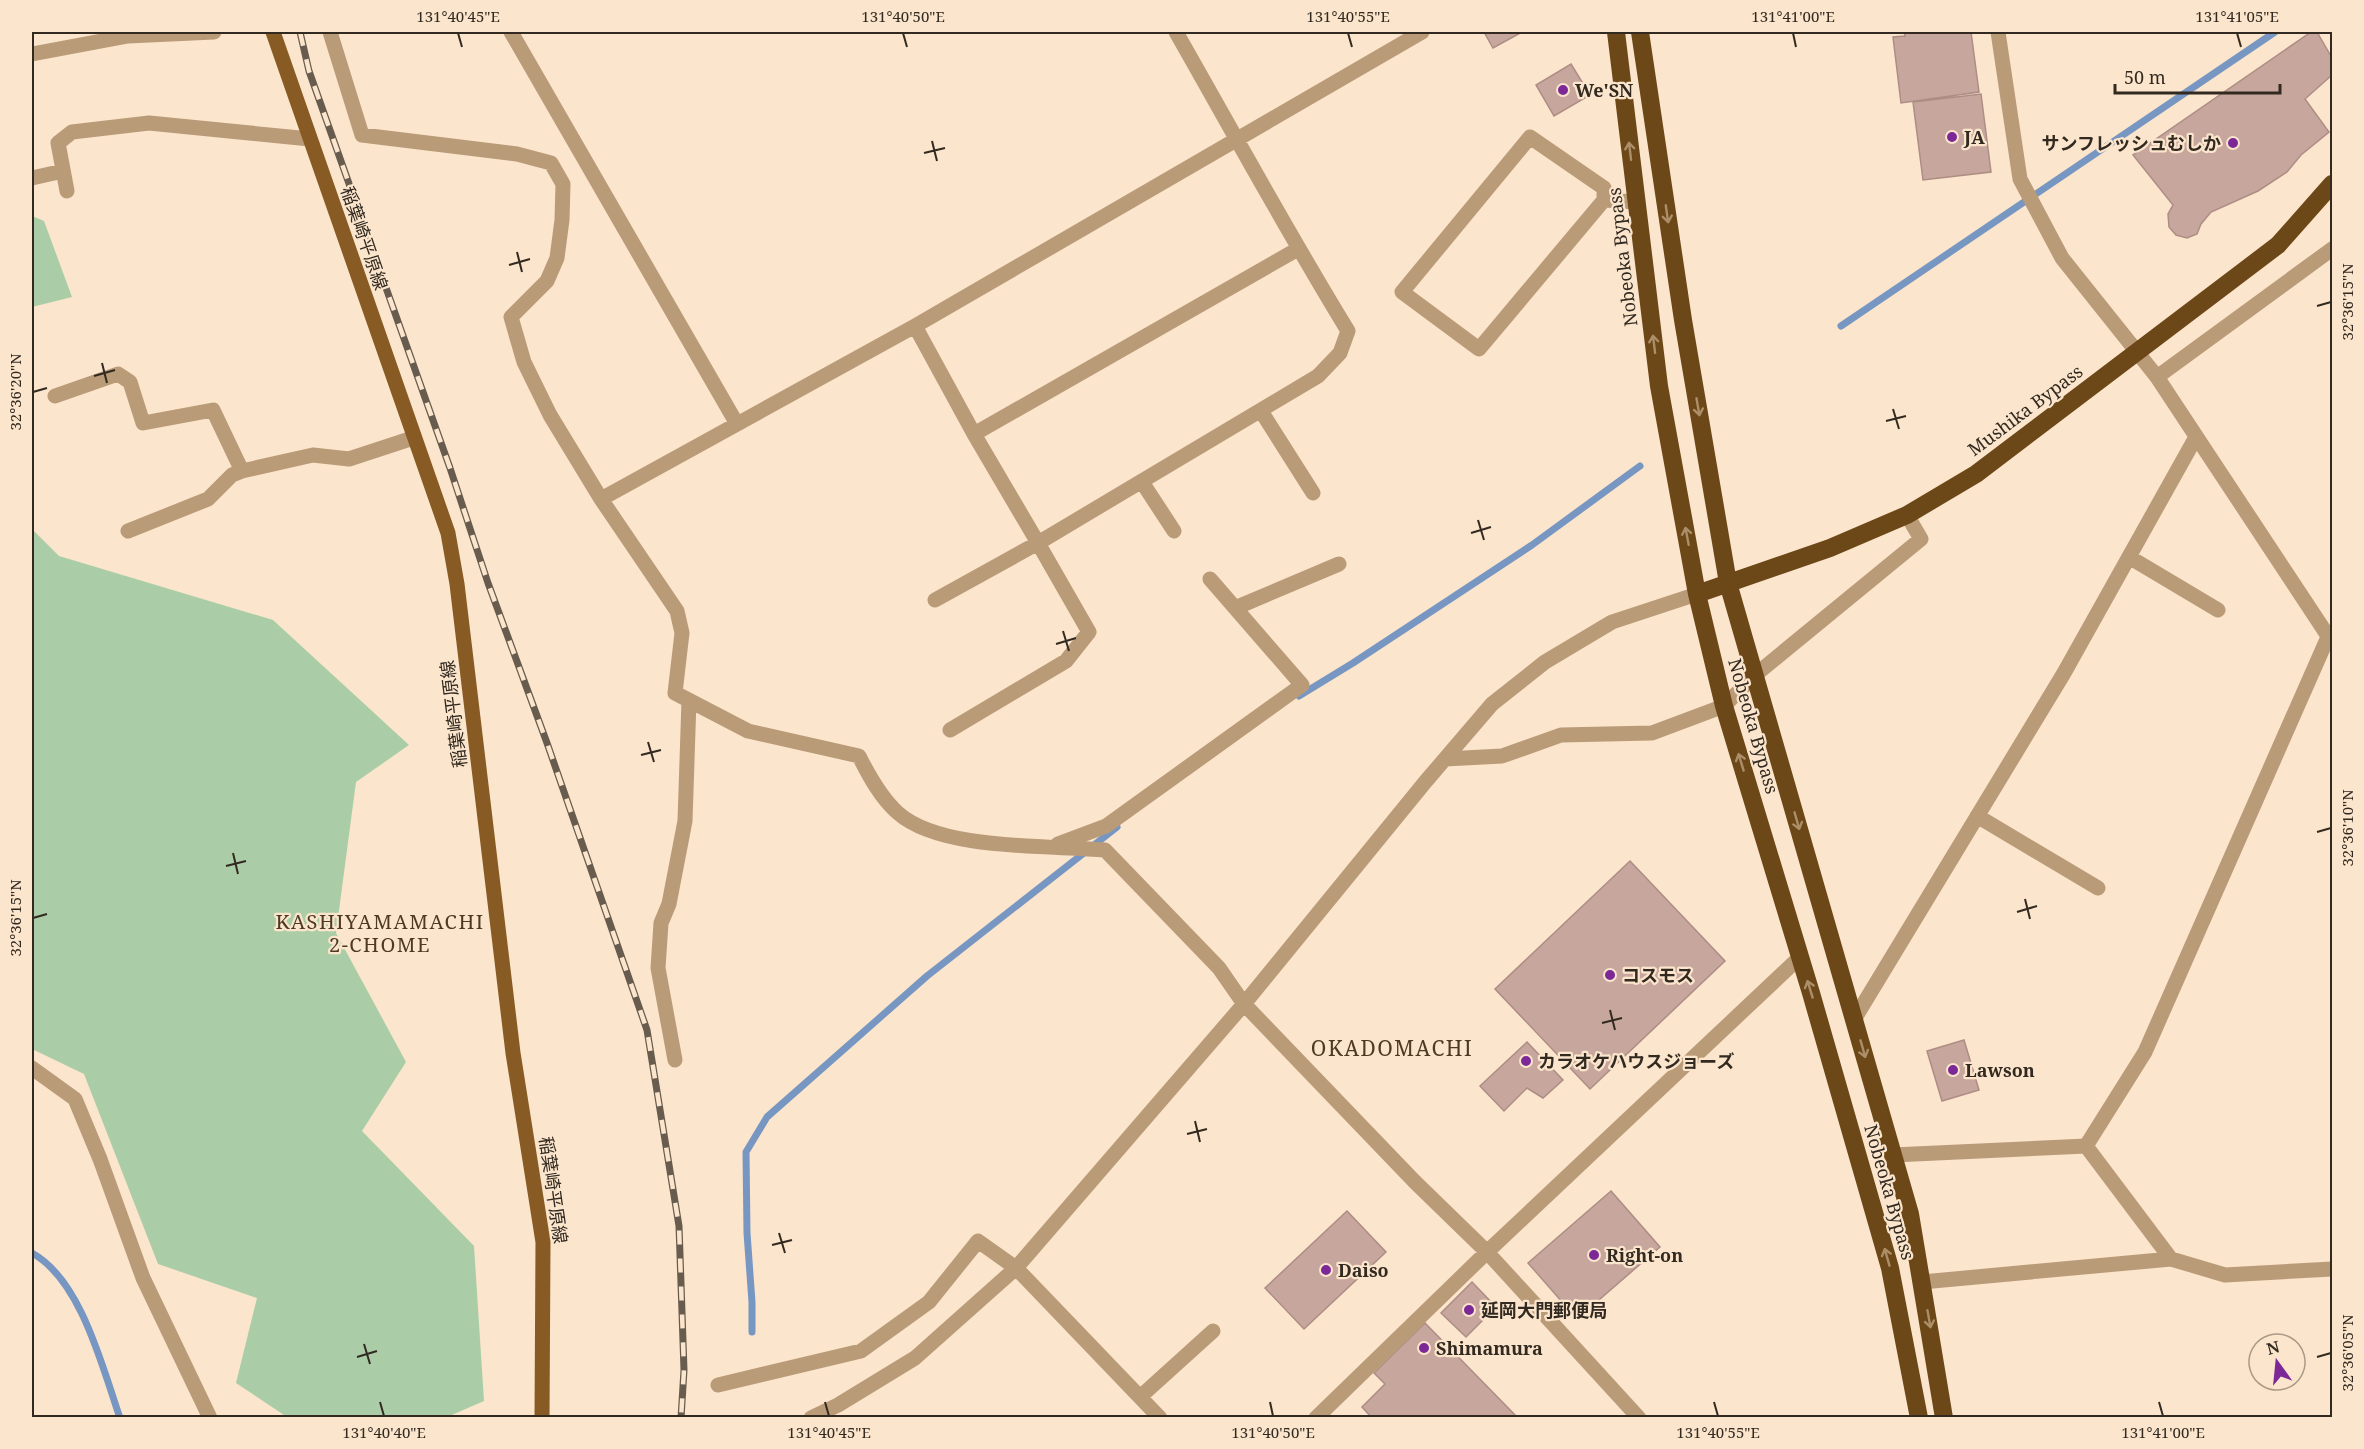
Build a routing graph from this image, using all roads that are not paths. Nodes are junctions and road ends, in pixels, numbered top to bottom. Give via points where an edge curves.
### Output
1 (214, 32) edge
2 (273, 32) edge
3 (330, 32) edge
4 (512, 32) edge
5 (1176, 32) edge
6 (1422, 32) edge
7 (1616, 32) edge
8 (1640, 32) edge
9 (1998, 32) edge
10 (32, 54) edge
11 (310, 139) junction
12 (1237, 140) junction
13 (63, 171) junction
14 (32, 178) edge
15 (2332, 184) edge
16 (67, 191) dead end
17 (1604, 200) junction
18 (1636, 202) junction
19 (1298, 249) junction
20 (2332, 249) edge
21 (915, 326) junction
22 (2135, 352) junction
23 (2157, 377) junction
24 (55, 396) dead end
25 (1261, 411) junction
26 (737, 424) junction
27 (974, 434) junction
28 (2196, 436) junction
29 (413, 438) junction
30 (242, 471) junction
31 (1142, 482) junction
32 (1313, 494) dead end
33 (601, 500) junction
34 (1907, 515) junction
35 (128, 531) dead end
36 (1173, 531) dead end
37 (1038, 543) junction
38 (2129, 557) junction
39 (1339, 564) dead end
40 (1210, 579) dead end
41 (1728, 583) junction
42 (1697, 594) junction
43 (935, 600) dead end
44 (1235, 608) junction
45 (2218, 610) dead end
46 (2330, 640) edge
47 (1754, 676) junction
48 (689, 700) junction
49 (1724, 706) junction
50 (950, 730) dead end
51 (1445, 759) junction
52 (1977, 816) junction
53 (1052, 846) junction
54 (2098, 888) dead end
55 (1800, 957) junction
56 (1244, 1004) junction
57 (1855, 1018) junction
58 (675, 1060) dead end
59 (32, 1068) edge
60 (2086, 1146) junction
61 (1893, 1155) junction
62 (1487, 1252) junction
63 (2171, 1259) junction
64 (1016, 1268) junction
65 (2332, 1269) edge
66 (1922, 1282) junction
67 (1213, 1331) dead end
68 (718, 1385) dead end
69 (1140, 1396) junction
70 (210, 1418) edge
71 (542, 1418) edge
72 (810, 1418) edge
73 (1160, 1418) edge
74 (1316, 1418) edge
75 (1639, 1418) edge
76 (1919, 1418) edge
77 (1944, 1418) edge

1 - 10 street via 128,36
2 - 11 main road, 稲葉崎平原線
3 - 33 street via 362,135 517,154 551,163 563,184 557,258 547,281 511,317 524,362 539,394
4 - 26 street
5 - 12 street
6 - 12 street
18 -> 7 highway, Nobeoka Bypass
8 -> 41 highway, Nobeoka Bypass
9 - 22 street via 2020,179 2062,258
11 - 13 street via 149,123 72,132 58,143
11 - 29 main road, 稲葉崎平原線
12 - 19 street
12 - 21 street
13 - 14 street
13 - 16 street
15 - 22 highway, Mushika Bypass via 2278,244
17 - 17 street via 1604,188 1530,137 1402,292 1479,349
17 - 18 street
42 -> 18 highway, Nobeoka Bypass via 1659,386
19 - 25 street via 1348,332 1340,353 1318,376
19 - 27 street
20 - 23 street
21 - 26 street
21 - 27 street
22 - 23 street
22 - 34 highway, Mushika Bypass via 1976,474
23 - 28 street
24 - 30 street via 118,374 130,382 143,423 213,410
25 - 31 street
25 - 32 street
26 - 33 street
27 - 37 street
28 - 38 street
28 - 46 street
29 - 30 street via 349,459 313,455
29 - 71 main road, 稲葉崎平原線 via 447,533 457,584 513,1053 543,1242
30 - 35 street via 232,475 208,499
31 - 36 street
31 - 37 street
33 - 48 street via 677,611 682,633 675,693
34 - 41 highway, Mushika Bypass via 1830,548
34 - 47 street via 1921,539
37 - 43 street
37 - 50 street via 1089,632 1066,661
38 - 45 street
38 - 52 street
39 - 44 street
40 - 44 street
41 - 42 highway, Mushika Bypass
41 - 47 highway, Nobeoka Bypass
42 - 49 highway, Nobeoka Bypass
42 - 51 street via 1612,622 1545,662 1492,704
44 - 53 street via 1302,685 1106,826
46 - 60 street via 2145,1052
47 - 49 street
47 -> 57 highway, Nobeoka Bypass
48 - 53 street via 748,731 859,756 873,783 898,813 921,826 956,838
48 - 58 street via 685,821 669,904 661,923 658,968
49 - 51 street via 1652,733 1561,735 1502,756
55 -> 49 highway, Nobeoka Bypass
51 - 56 street
52 - 54 street
52 - 57 street
53 - 56 street via 1105,849 1219,968
55 - 62 street
76 -> 55 highway, Nobeoka Bypass via 1890,1268
56 - 62 street via 1414,1182
56 - 64 street
57 -> 61 highway, Nobeoka Bypass
59 - 70 street via 75,1099 143,1278
60 - 61 street
60 - 63 street
61 - 66 highway, Nobeoka Bypass via 1910,1214
62 - 74 street
62 - 75 street
63 - 65 street via 2225,1275
63 - 66 street
64 - 68 street via 978,1241 929,1302 861,1350
64 - 69 street
64 - 72 street via 915,1358
66 -> 77 highway, Nobeoka Bypass
67 - 69 street
69 - 73 street

